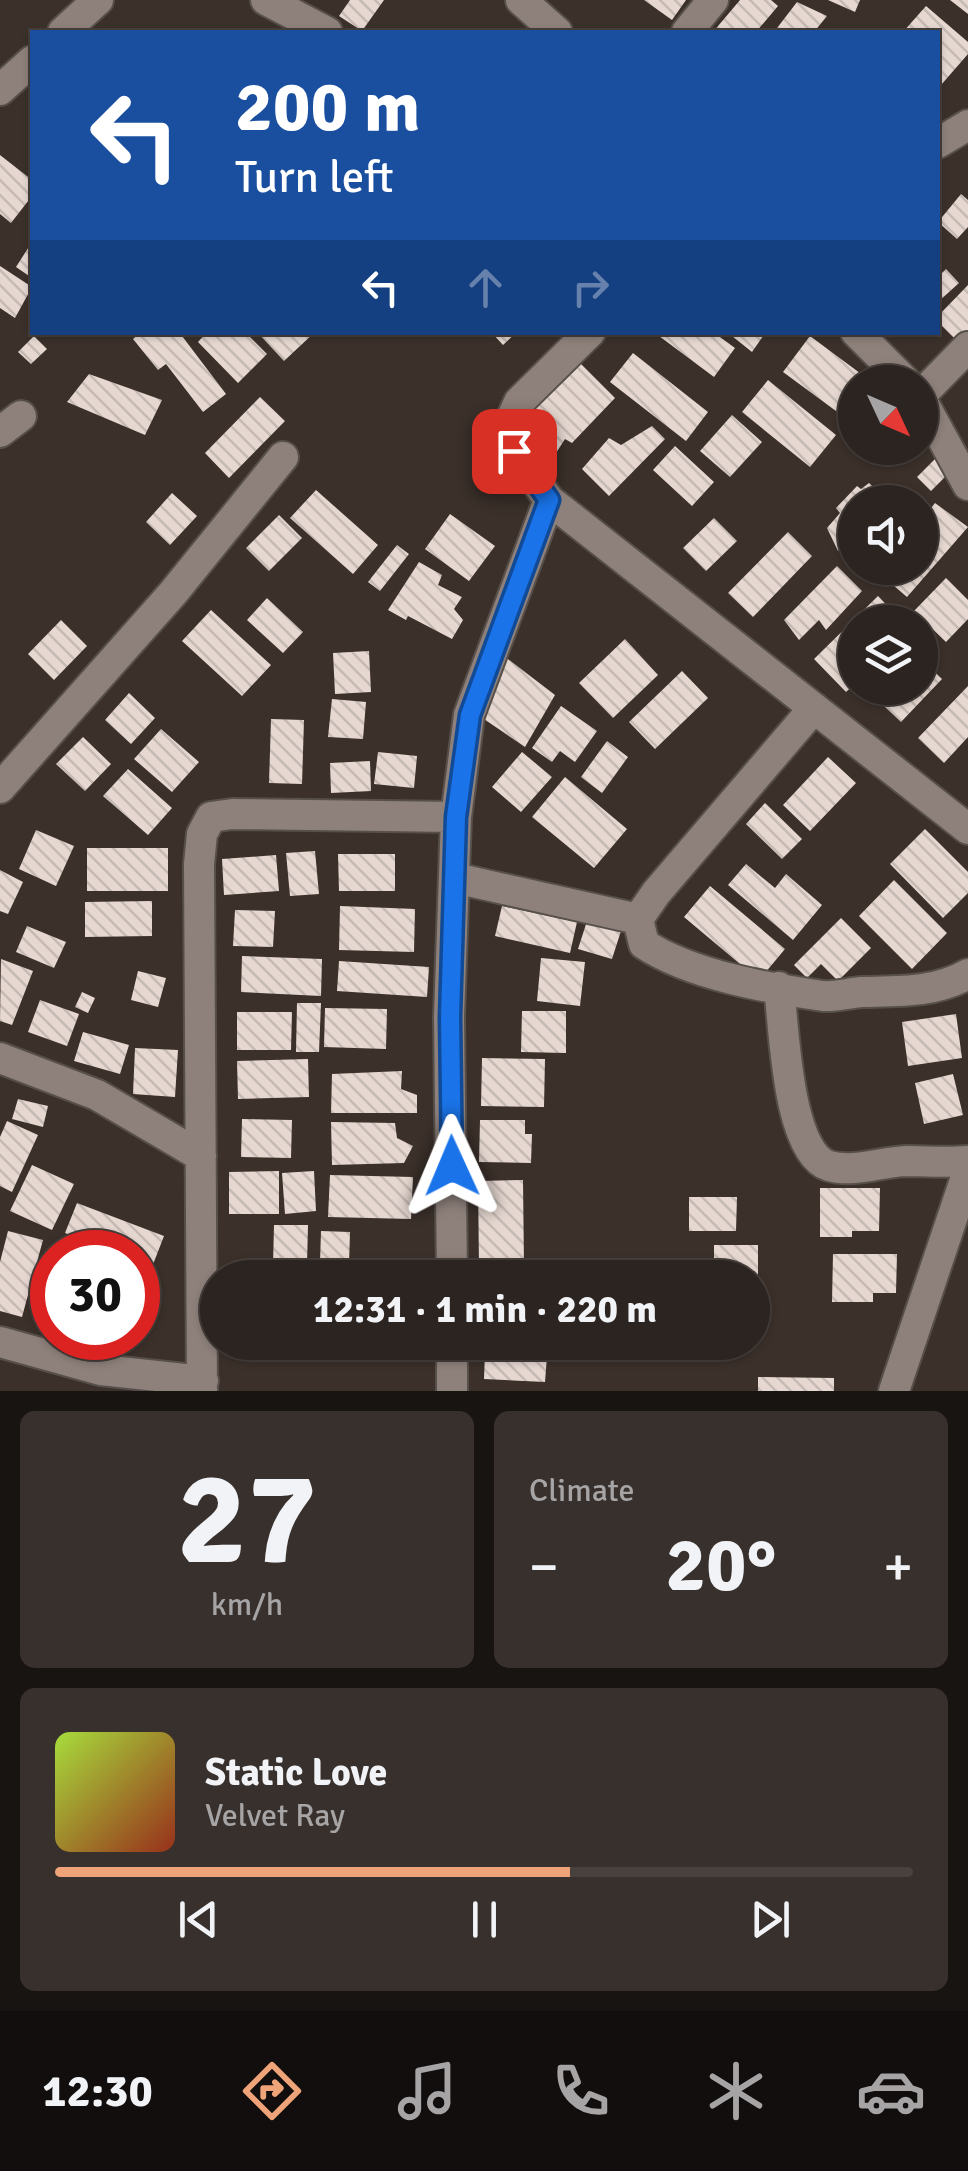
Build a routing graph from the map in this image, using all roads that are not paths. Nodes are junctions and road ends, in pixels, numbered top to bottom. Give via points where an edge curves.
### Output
1 (98, 0) edge
2 (266, 0) edge
3 (521, 0) edge
4 (713, 0) edge
5 (65, 30) edge
6 (322, 30) edge
7 (555, 30) edge
8 (689, 30) edge
9 (30, 63) edge
10 (0, 90) edge
11 (968, 125) edge
12 (940, 142) edge
13 (587, 335) edge
14 (859, 335) edge
15 (968, 347) edge
16 (889, 365) edge
17 (938, 378) edge
18 (938, 429) edge
19 (282, 457) dead end
20 (968, 484) edge
21 (549, 500) junction
22 (814, 708) junction
23 (0, 788) edge
24 (456, 817) junction
25 (968, 829) edge
26 (455, 878) junction
27 (638, 919) junction
28 (968, 974) edge
29 (779, 987) junction
30 (0, 1058) edge
31 (202, 1156) junction
32 (968, 1161) edge
33 (968, 1170) edge
34 (452, 1260) edge
35 (0, 1342) edge
36 (452, 1360) edge
37 (203, 1386) edge
38 (452, 1391) edge
39 (894, 1391) edge

1 - 5 street
2 - 6 street
3 - 7 street
4 - 8 street
9 - 10 street
11 - 12 street
13 - 21 street via 520,402 508,426 514,451
14 - 16 street
15 - 17 street
18 - 20 street
19 - 23 street via 173,593
21 - 22 street
21 - 24 street via 470,715
22 - 25 street
22 - 27 street
24 - 26 street
24 - 31 street via 212,817 202,834 199,864
26 - 27 street
26 - 34 street
27 - 29 street via 644,944 666,958
28 - 29 street via 905,993 827,996
29 - 32 street via 798,1126 818,1160 848,1168
30 - 31 street via 97,1095
31 - 37 street
33 - 39 street
35 - 37 street via 101,1370
36 - 38 street

